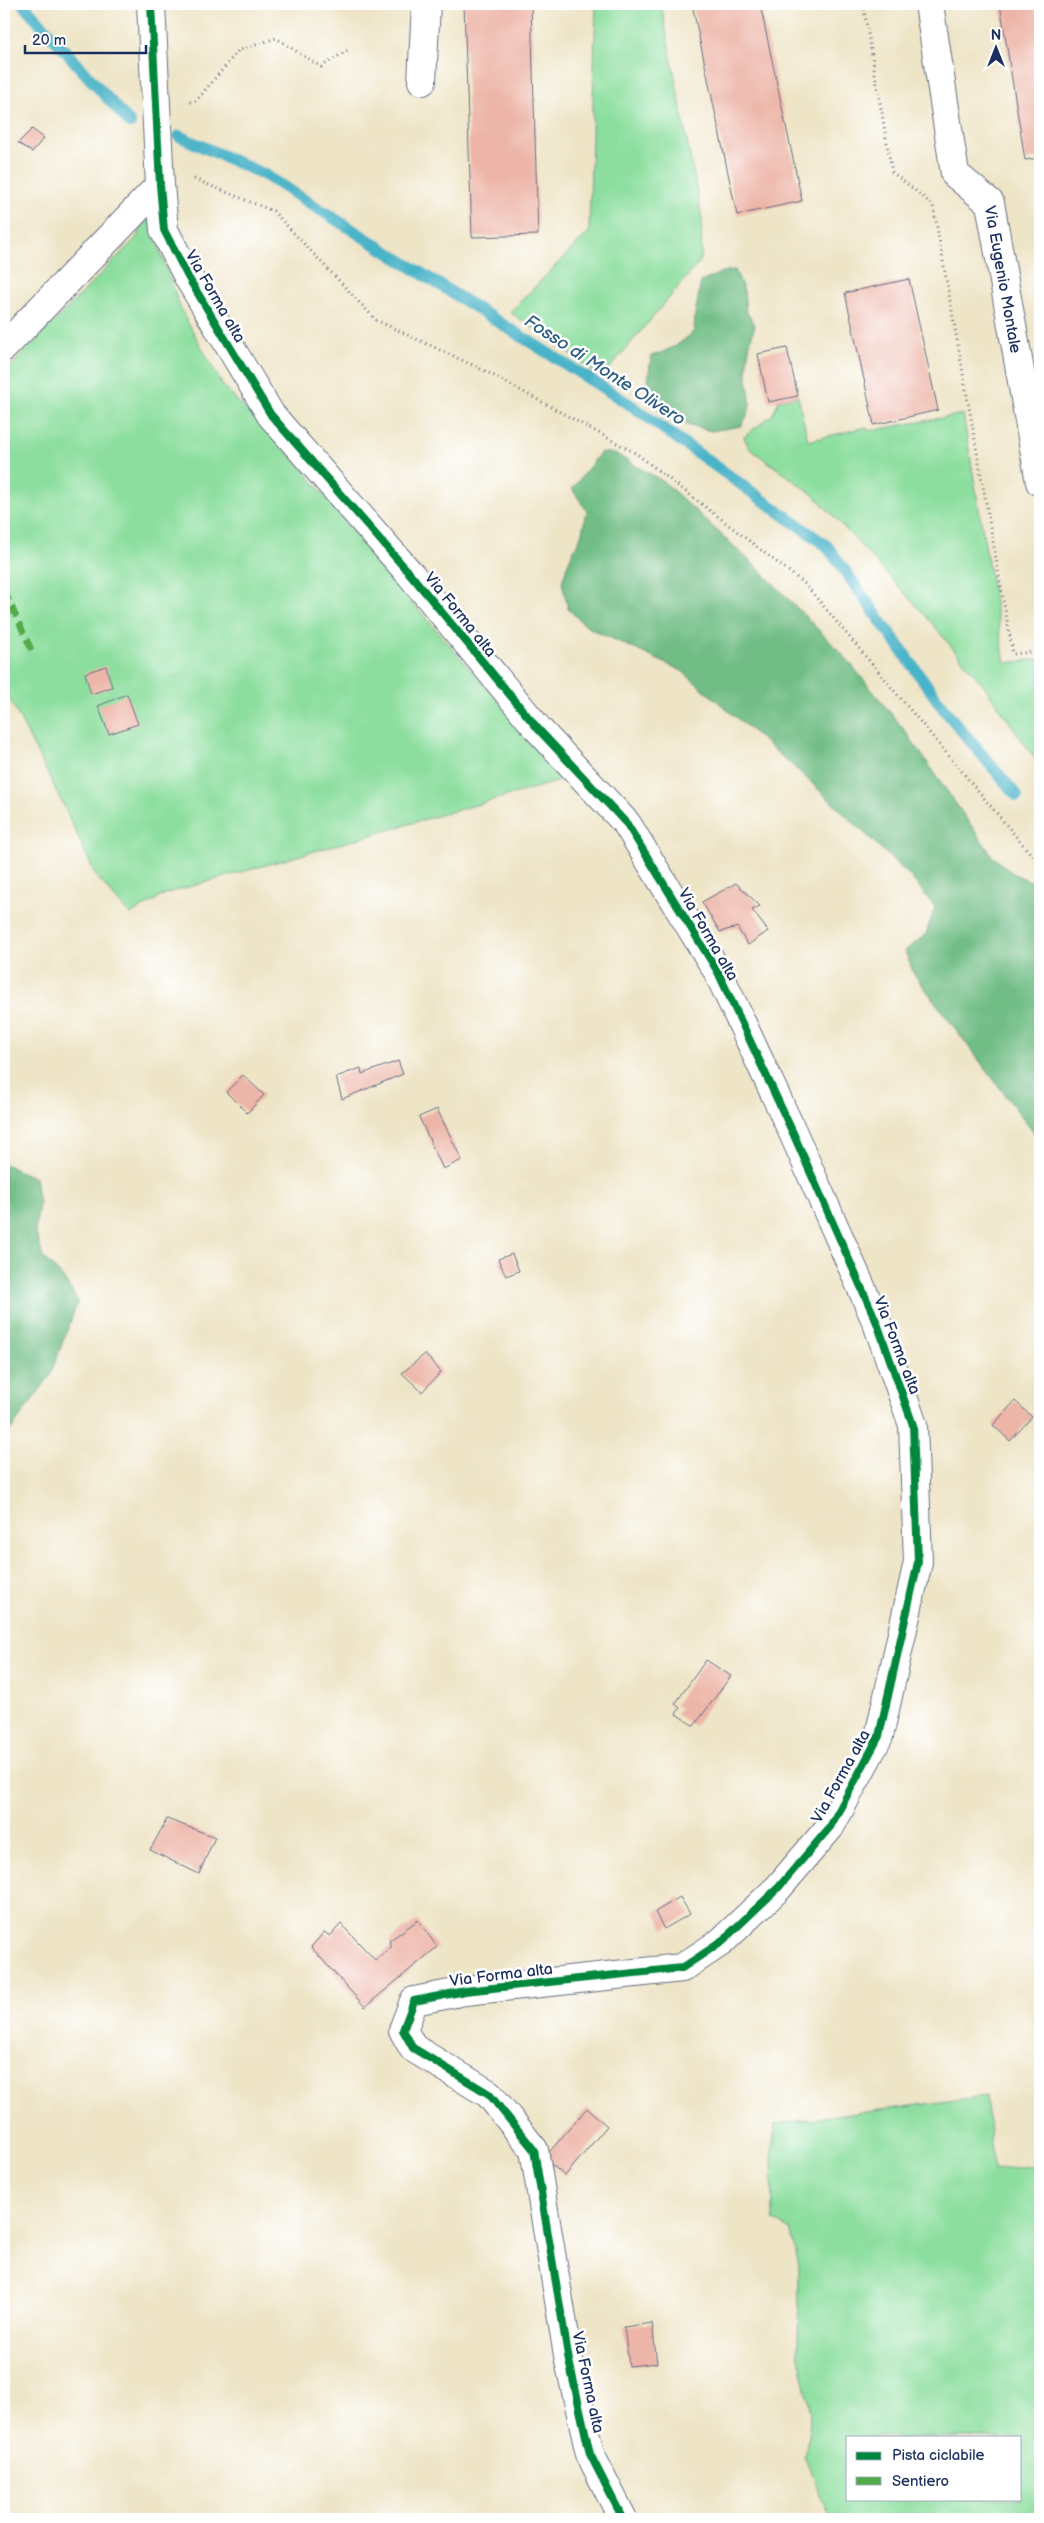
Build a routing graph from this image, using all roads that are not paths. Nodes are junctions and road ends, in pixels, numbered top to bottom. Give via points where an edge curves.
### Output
1 (151, 4) edge
2 (426, 4) edge
3 (929, 4) edge
4 (422, 81) dead end
5 (159, 175) junction
6 (4, 347) edge
7 (1040, 482) edge
8 (623, 2519) edge

1 - 5 street, Via Forma alta
2 - 4 street
3 - 7 street, Via Eugenio Montale via 955,174 990,203
5 - 6 street
5 - 8 street, Via Forma alta via 164,230 188,277 271,415 411,575 539,730 627,824 713,964 877,1323 913,1425 918,1562 879,1736 825,1834 778,1888 721,1942 682,1968 465,1991 414,2001 403,2030 412,2048 489,2094 534,2150 569,2361 590,2454

